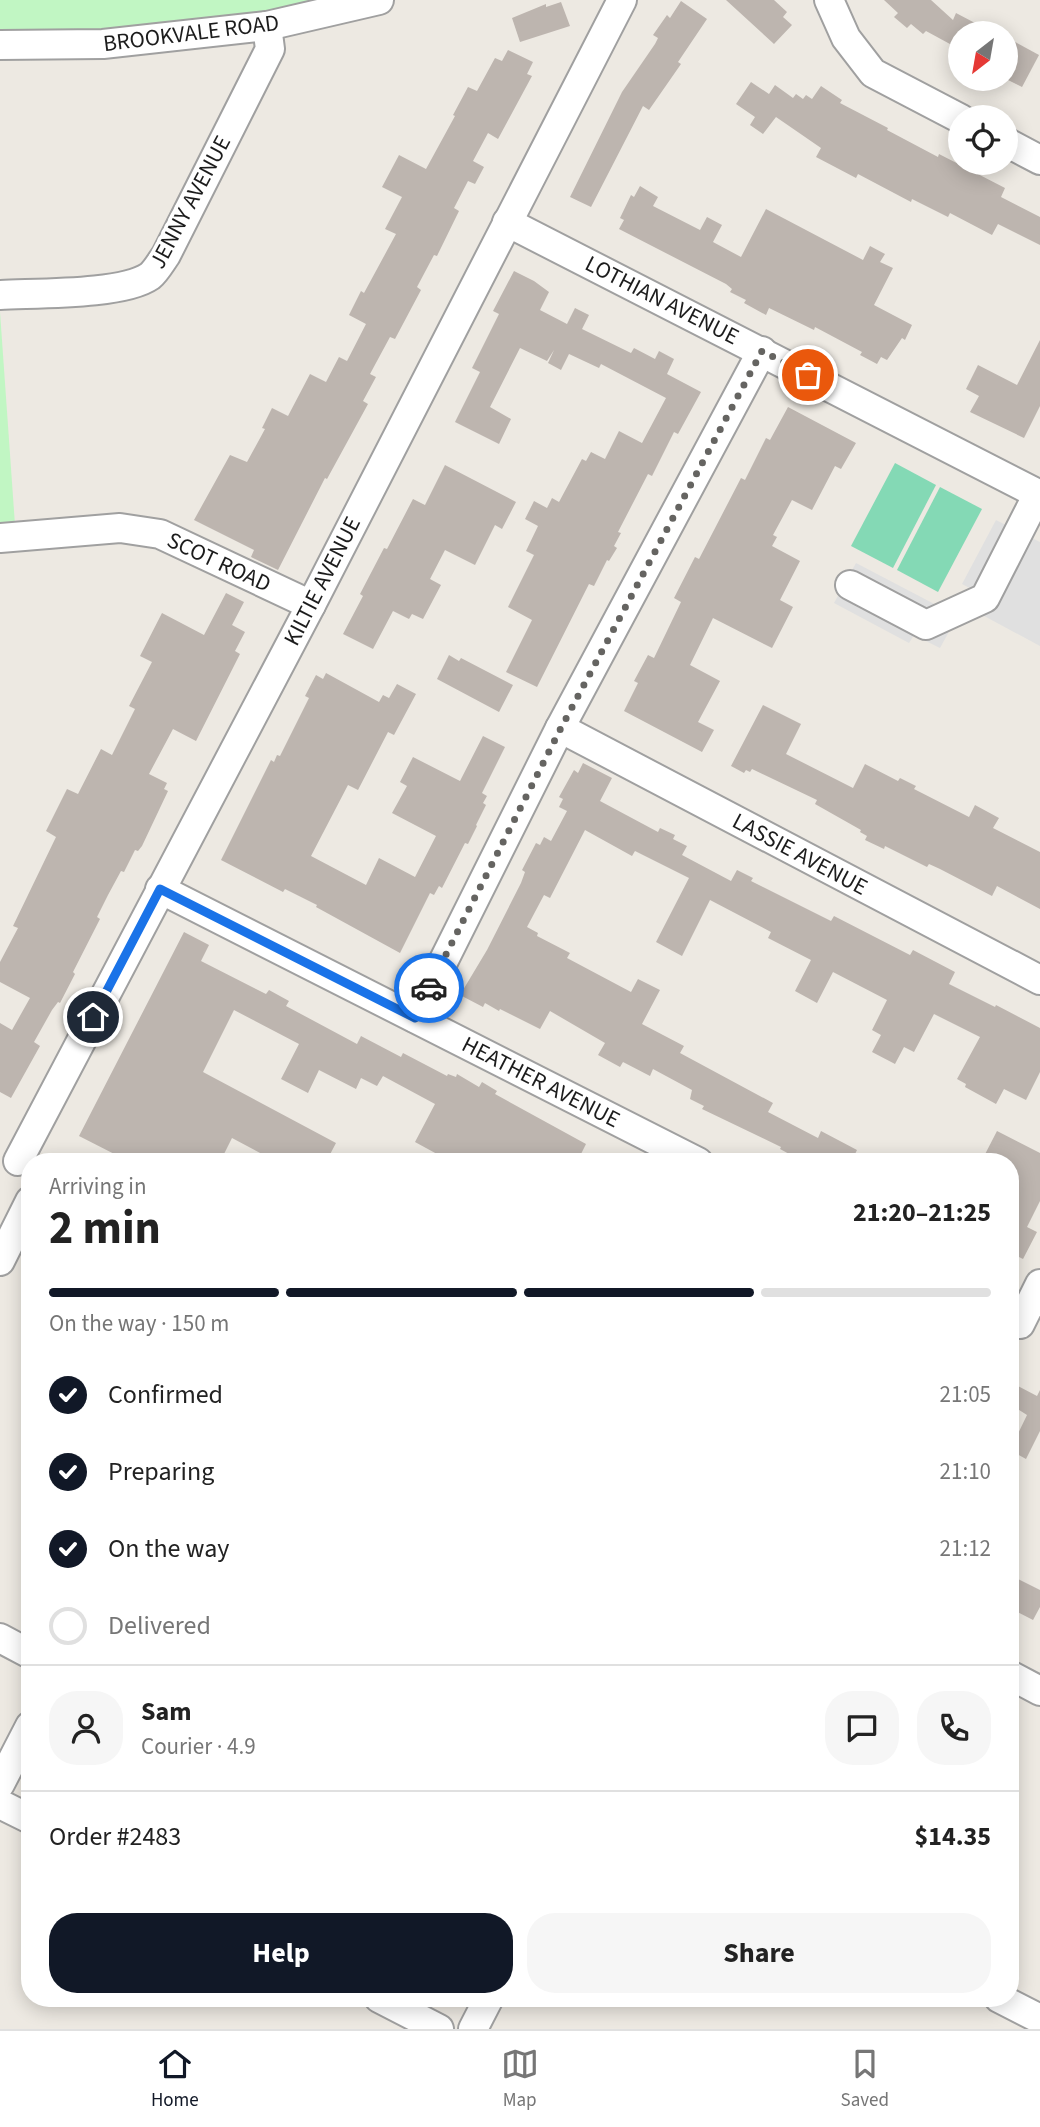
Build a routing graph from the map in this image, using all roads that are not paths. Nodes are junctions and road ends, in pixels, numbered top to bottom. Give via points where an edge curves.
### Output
1 (379, 0) edge
2 (622, 0) edge
3 (829, 0) edge
4 (267, 26) junction
5 (0, 45) edge
6 (948, 111) edge
7 (1018, 148) edge
8 (1040, 160) edge
9 (507, 222) junction
10 (0, 295) edge
11 (762, 351) junction
12 (1039, 494) edge
13 (0, 538) edge
14 (850, 585) dead end
15 (310, 605) junction
16 (561, 728) junction
17 (160, 889) junction
18 (1040, 980) edge
19 (415, 1018) junction
20 (680, 1153) edge
21 (16, 1160) edge
22 (21, 1219) edge
23 (0, 1261) edge
24 (1040, 1284) edge
25 (1023, 1326) edge
26 (0, 1639) edge
27 (21, 1650) edge
28 (1019, 1680) edge
29 (1040, 1691) edge
30 (21, 1743) edge
31 (0, 1784) edge
32 (0, 1804) edge
33 (21, 1814) edge
34 (396, 2007) edge
35 (484, 2007) edge
36 (1016, 2007) edge
37 (1040, 2020) edge
38 (439, 2029) edge
39 (473, 2029) edge

1 - 4 street, BROOKVALE ROAD
2 - 9 street, KILTIE AVENUE
3 - 6 street via 846,38 873,73
4 - 5 street, BROOKVALE ROAD via 103,44
4 - 10 street, JENNY AVENUE via 270,48 152,275 132,286 112,289
7 - 8 street
9 - 11 street, LOTHIAN AVENUE
9 - 15 street, KILTIE AVENUE
11 - 12 street, LOTHIAN AVENUE
11 - 16 street
12 - 14 street via 985,598 926,625
13 - 15 street, SCOT ROAD via 120,528 160,534
15 - 17 street, KILTIE AVENUE
16 - 18 street, LASSIE AVENUE
16 - 19 street
17 - 19 street, HEATHER AVENUE
17 - 21 street, KILTIE AVENUE
19 - 20 street, HEATHER AVENUE
22 - 23 street
24 - 25 street
26 - 27 street
28 - 29 street
30 - 31 street
32 - 33 street
34 - 38 street
35 - 39 street
36 - 37 street

